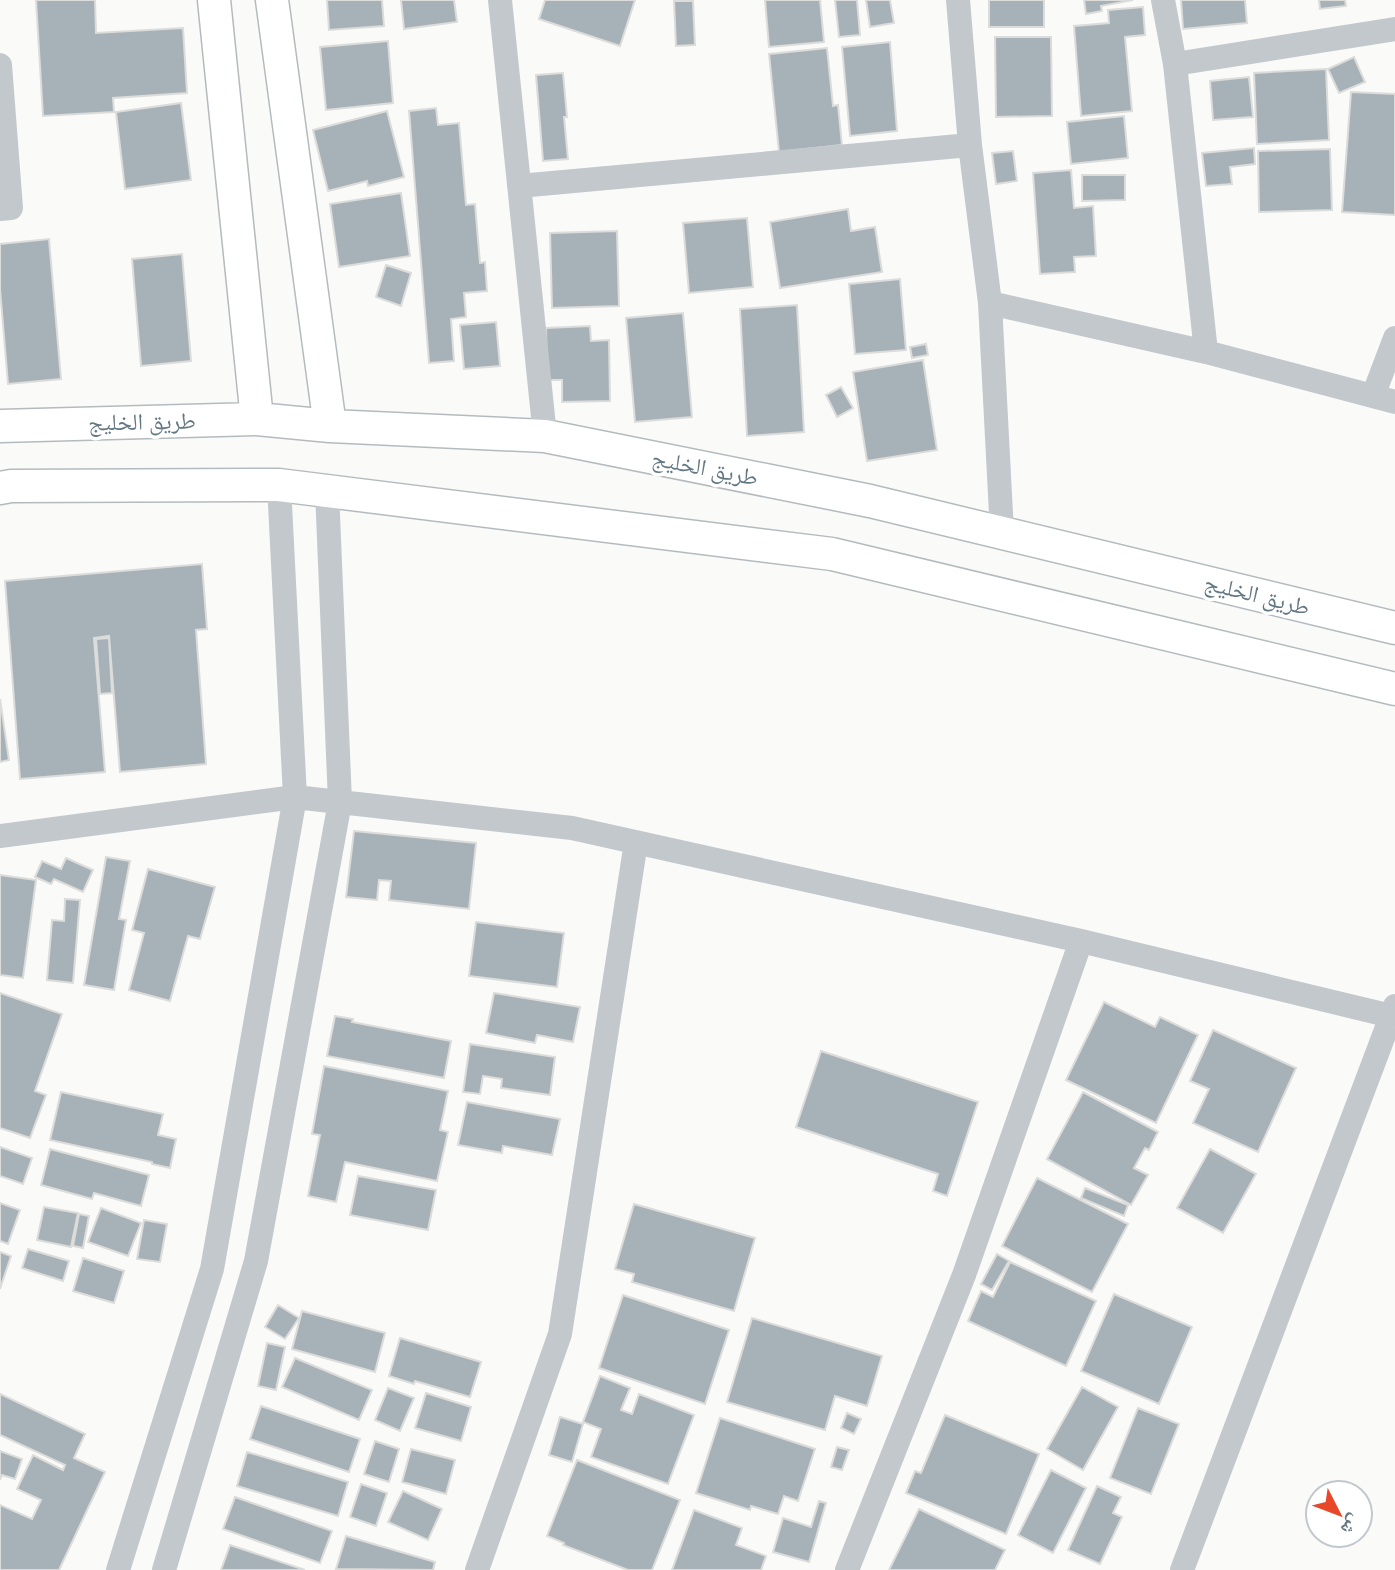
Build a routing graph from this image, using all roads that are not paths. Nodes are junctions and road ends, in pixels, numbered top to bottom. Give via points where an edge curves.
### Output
1 (214, 0) edge
2 (272, 0) edge
3 (500, 0) edge
4 (958, 0) edge
5 (1163, 0) edge
6 (1395, 29) edge
7 (1175, 64) junction
8 (0, 65) edge
9 (970, 145) junction
10 (519, 187) junction
11 (0, 209) edge
12 (990, 303) junction
13 (1395, 338) edge
14 (1206, 352) junction
15 (1384, 399) edge
16 (257, 419) junction
17 (0, 426) edge
18 (330, 426) junction
19 (545, 436) junction
20 (279, 485) junction
21 (0, 488) edge
22 (327, 491) junction
23 (1002, 533) junction
24 (1395, 628) edge
25 (1395, 689) edge
26 (295, 797) junction
27 (340, 802) junction
28 (0, 835) edge
29 (636, 842) junction
30 (1081, 941) junction
31 (1393, 1011) edge
32 (118, 1570) edge
33 (164, 1570) edge
34 (477, 1570) edge
35 (847, 1570) edge
36 (1182, 1570) edge

1 - 16 main road
2 - 18 main road
3 - 10 street
4 - 9 street
5 - 7 street
6 - 7 street
7 - 14 street
8 - 11 street via 11,208
9 - 10 street
9 - 12 street
10 - 19 street
12 - 14 street
12 - 23 street
13 - 15 street
14 - 15 street
16 - 17 main road, طريق الخليج
16 - 18 main road, طريق الخليج
18 - 19 main road, طريق الخليج
19 - 23 main road, طريق الخليج via 870,501
20 - 21 main road
20 - 22 main road
20 - 26 street
22 - 25 main road via 832,554
22 - 27 street
23 - 24 main road, طريق الخليج
26 - 27 street
26 - 28 street
26 - 32 street via 212,1269
27 - 29 street via 572,828
27 - 33 street via 257,1261
29 - 30 street
29 - 34 street via 560,1334
30 - 31 street
30 - 35 street via 964,1275
31 - 36 street

